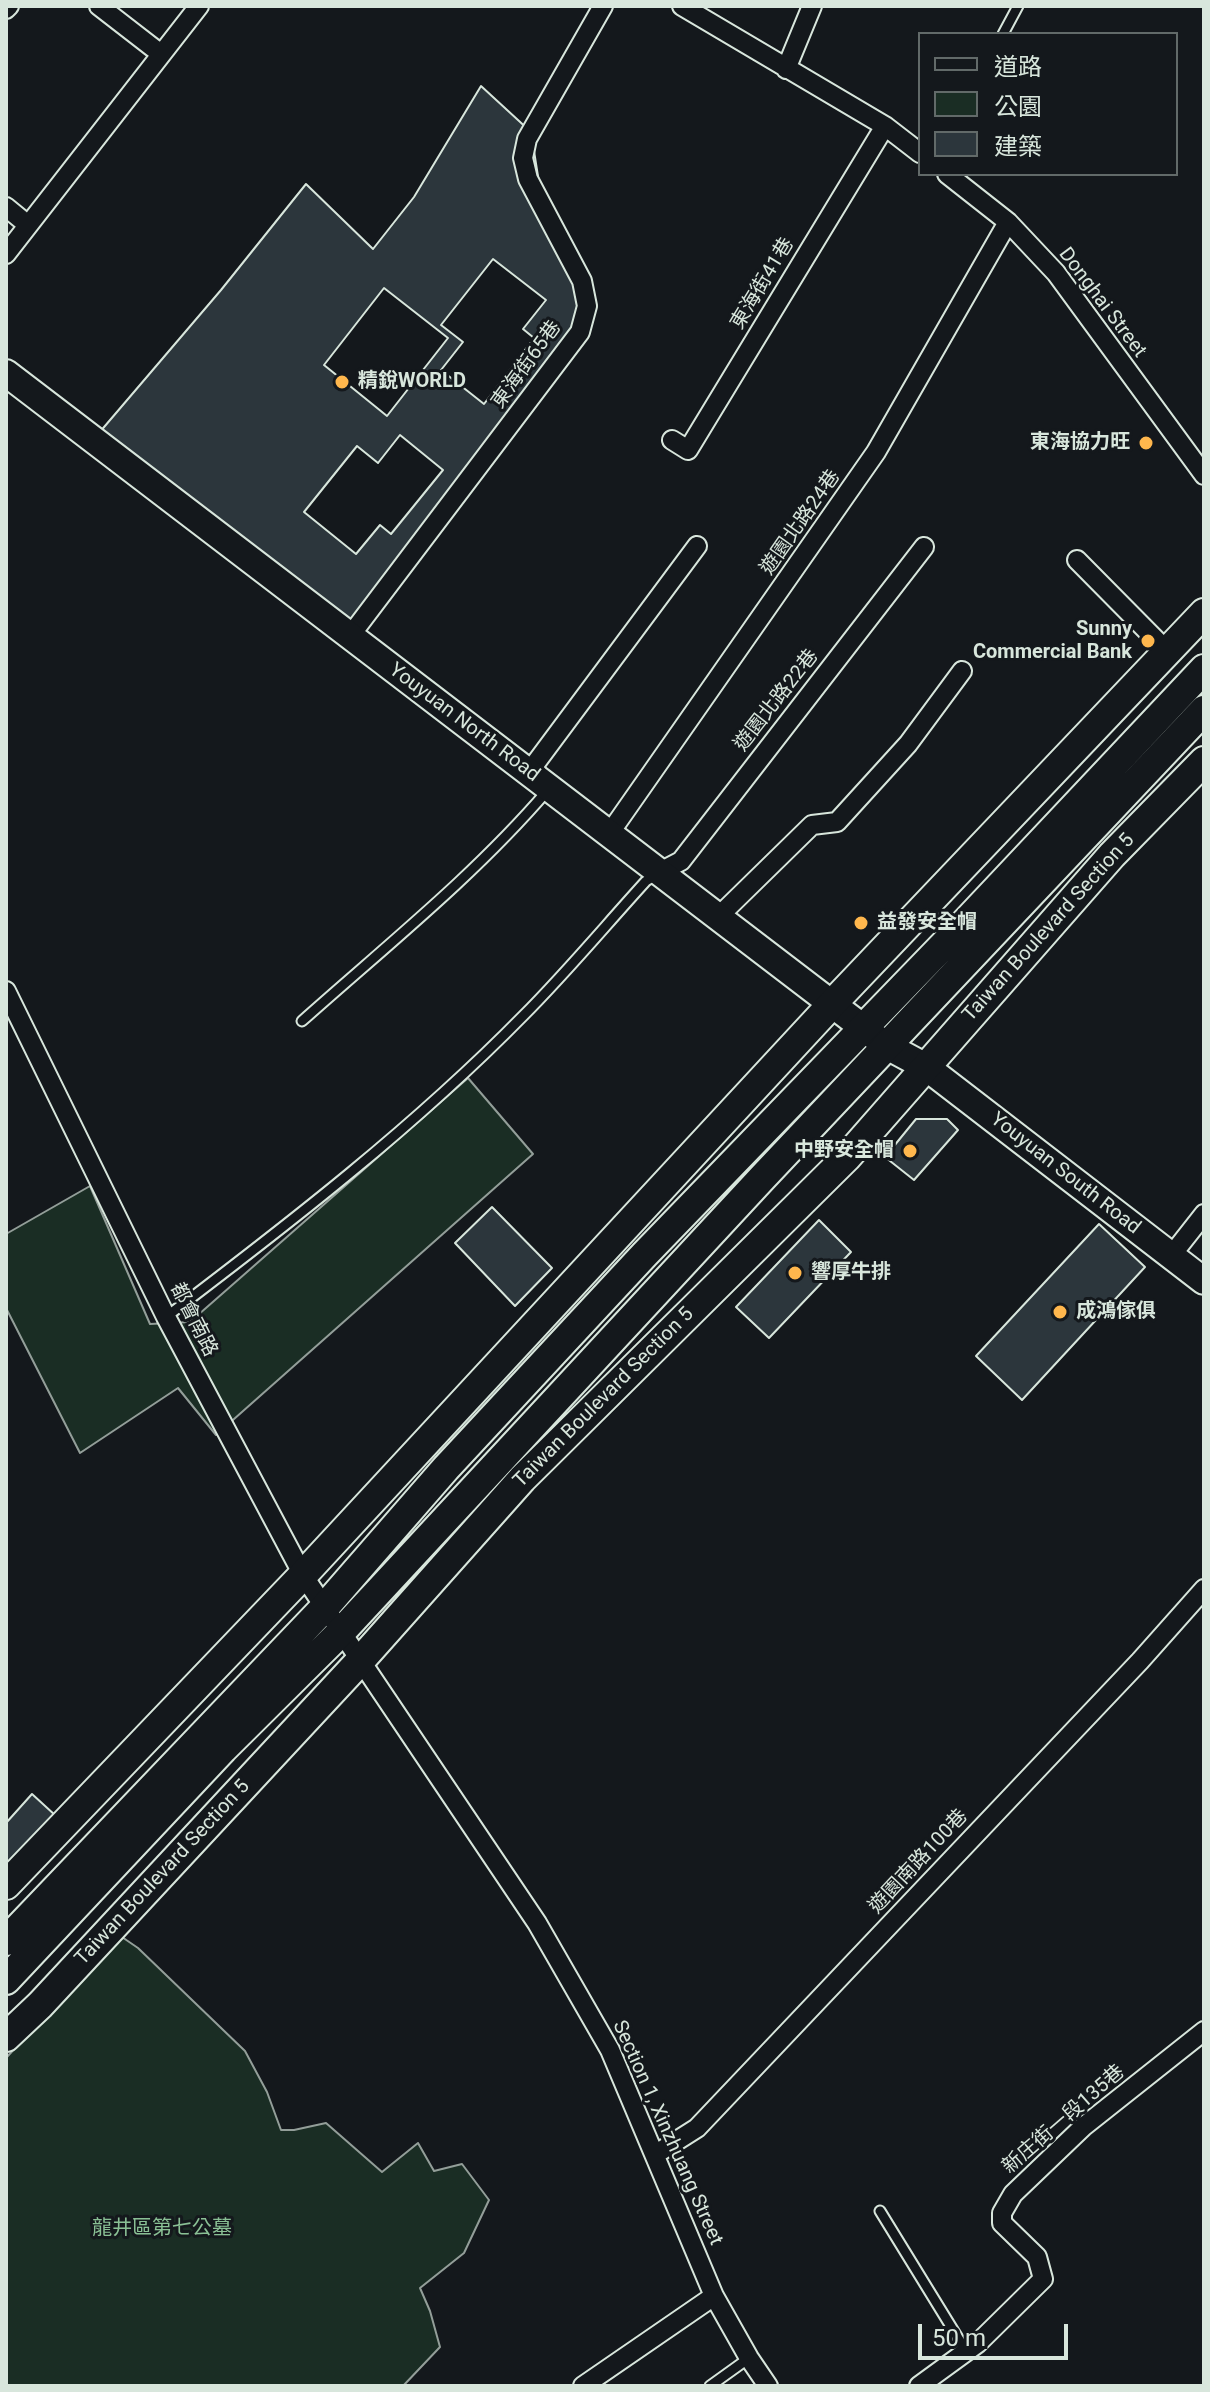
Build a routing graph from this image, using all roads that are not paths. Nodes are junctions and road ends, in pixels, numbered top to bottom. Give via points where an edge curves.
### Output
1 (99, 6) edge
2 (199, 6) edge
3 (603, 6) edge
4 (682, 6) edge
5 (812, 6) edge
6 (1018, 6) edge
7 (1004, 32) edge
8 (161, 54) junction
9 (786, 69) junction
10 (885, 126) junction
11 (918, 151) edge
12 (950, 176) edge
13 (6, 207) edge
14 (1008, 222) junction
15 (28, 225) junction
16 (6, 254) edge
17 (6, 373) edge
18 (672, 440) dead end
19 (1204, 475) edge
20 (697, 546) dead end
21 (924, 547) dead end
22 (1077, 560) dead end
23 (1204, 613) edge
24 (350, 636) junction
25 (1168, 652) junction
26 (1204, 669) edge
27 (962, 671) dead end
28 (1204, 710) edge
29 (1204, 761) edge
30 (539, 780) junction
31 (609, 834) junction
32 (658, 873) junction
33 (718, 917) junction
34 (6, 991) edge
35 (832, 1004) junction
36 (302, 1021) dead end
37 (862, 1028) junction
38 (887, 1046) junction
39 (926, 1067) junction
40 (1204, 1214) edge
41 (1171, 1256) junction
42 (1204, 1281) edge
43 (166, 1317) junction
44 (303, 1575) junction
45 (1204, 1589) edge
46 (325, 1607) junction
47 (341, 1632) junction
48 (360, 1661) junction
49 (6, 1885) edge
50 (6, 1941) edge
51 (6, 1980) edge
52 (1204, 2031) edge
53 (6, 2037) edge
54 (656, 2154) junction
55 (880, 2211) dead end
56 (714, 2296) junction
57 (966, 2351) junction
58 (749, 2358) junction
59 (583, 2386) edge
60 (710, 2386) edge
61 (768, 2386) edge
62 (919, 2386) edge

1 - 8 street
2 - 8 street
3 - 24 street, 東海街65巷 via 527,139 523,158 528,179 582,281 587,306 580,332
4 - 9 street
5 - 9 street
6 - 7 lane
8 - 15 street
9 - 10 street
10 - 11 street
10 - 18 street, 東海街41巷 via 688,450
12 - 14 street, Donghai Street
13 - 15 street
14 - 19 street, Donghai Street via 1056,273
14 - 31 street, 遊園北路24巷 via 876,452
15 - 16 street
17 - 24 street, Youyuan North Road
20 - 30 street
21 - 32 street, 遊園北路22巷 via 681,861
22 - 25 street
23 - 25 main road
24 - 30 street, Youyuan North Road
25 - 35 main road
26 - 37 main road
27 - 33 street via 908,744 837,822 812,825
28 - 38 main road, Taiwan Boulevard Section 5
29 - 39 main road, Taiwan Boulevard Section 5 via 1112,855
30 - 31 street, Youyuan North Road
30 - 36 lane via 521,821
31 - 32 street, Youyuan North Road
32 - 33 street, Youyuan North Road
32 - 43 lane via 523,1016 405,1126 299,1216
33 - 35 street, Youyuan North Road
34 - 43 street, 都會南路
35 - 37 street, Youyuan North Road
35 - 44 main road
37 - 38 street, Youyuan North Road
37 - 46 main road via 456,1456
38 - 39 street, Youyuan North Road
38 - 47 main road, Taiwan Boulevard Section 5
39 - 41 street, Youyuan South Road
39 - 48 main road, Taiwan Boulevard Section 5 via 847,1157 522,1479
40 - 41 street
41 - 42 street, Youyuan South Road
43 - 44 street, 都會南路
44 - 46 street, 都會南路
44 - 49 main road
45 - 54 street, 遊園南路100巷 via 697,2128
46 - 47 street, 都會南路
46 - 50 main road
47 - 48 street, 都會南路
47 - 51 main road, Taiwan Boulevard Section 5
48 - 53 main road, Taiwan Boulevard Section 5
48 - 54 street, Section 1, Xinzhuang Street via 537,1923 610,2050
52 - 57 street, 新庄街一段135巷 via 1083,2127 1013,2194 1002,2223 1037,2257 1043,2279
54 - 56 street, Section 1, Xinzhuang Street
55 - 57 lane
56 - 58 street, Section 1, Xinzhuang Street
56 - 59 street
57 - 62 street, 新庄街一段135巷
58 - 60 lane
58 - 61 street, Section 1, Xinzhuang Street

